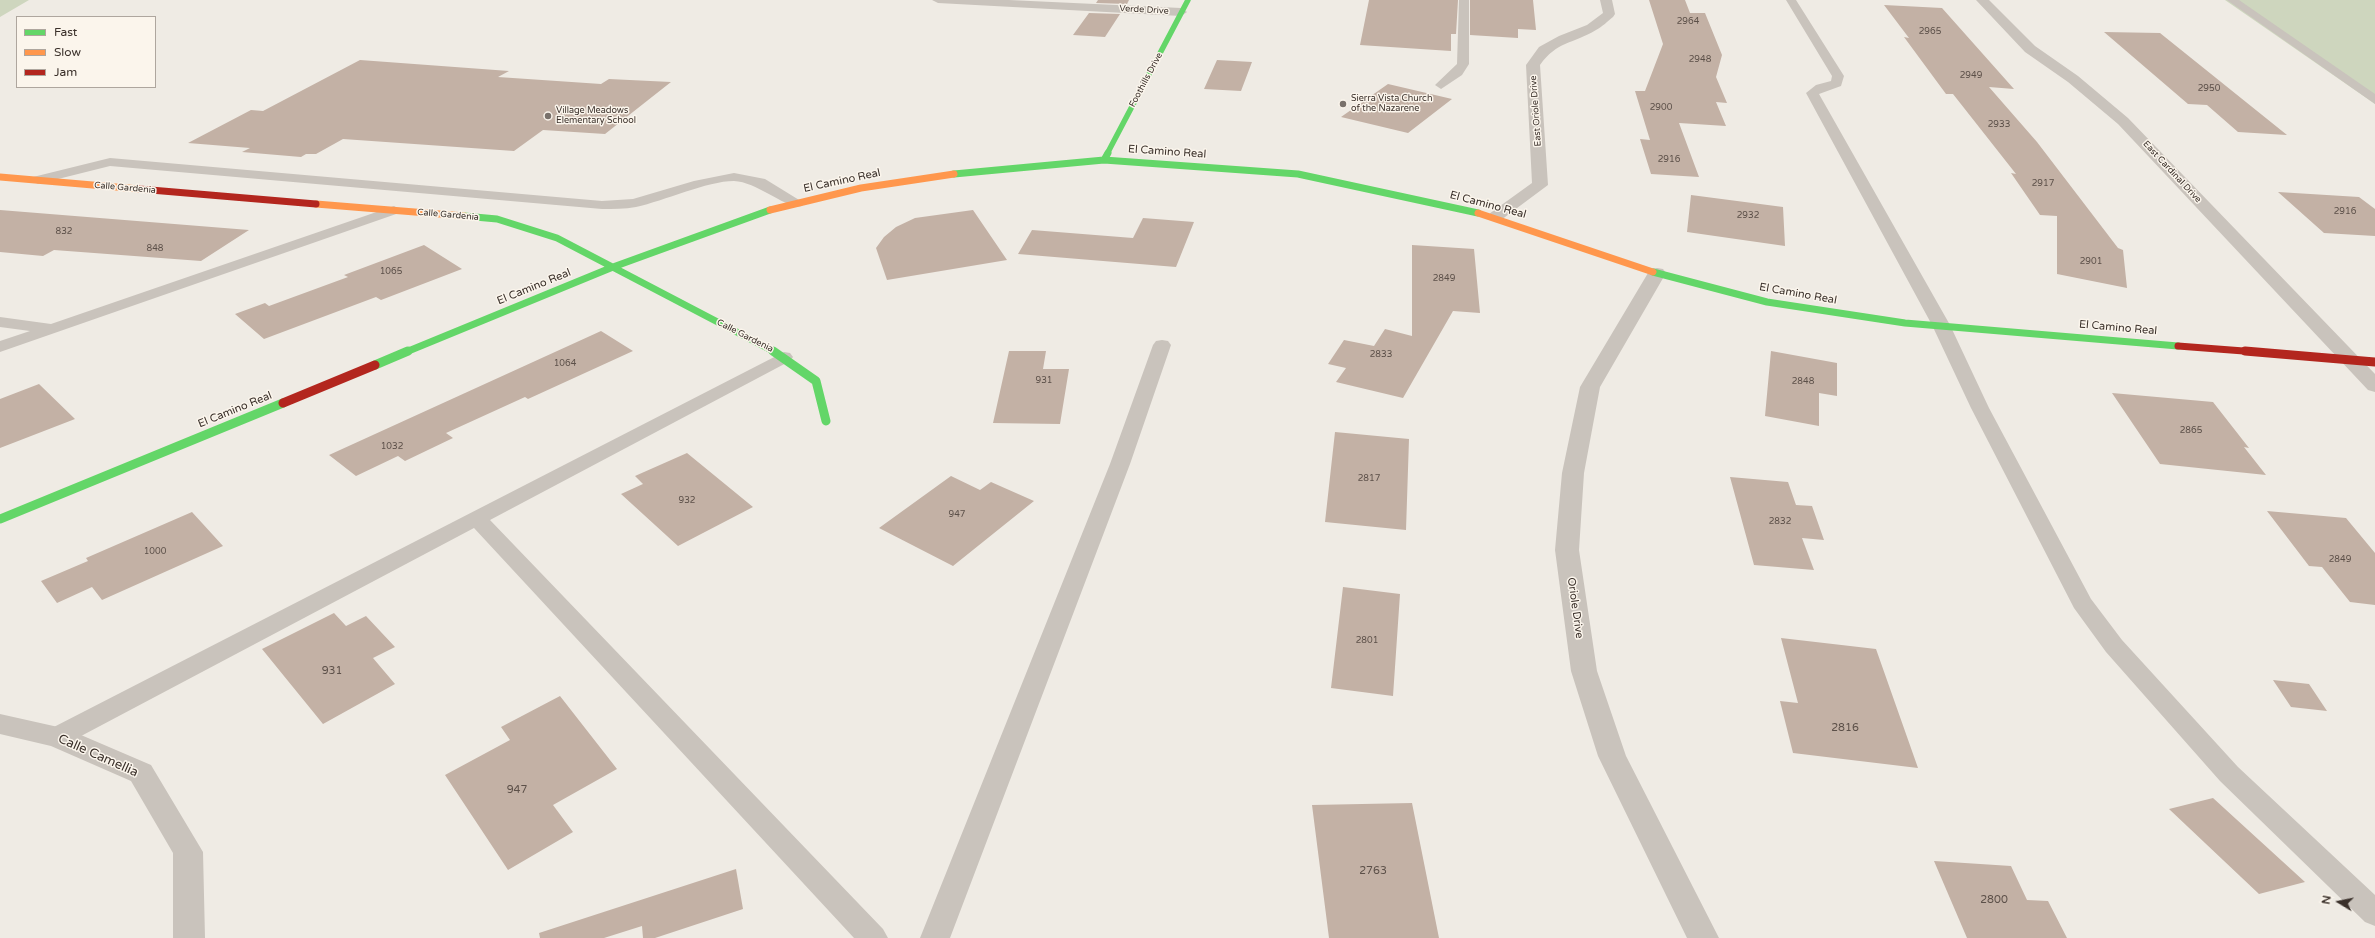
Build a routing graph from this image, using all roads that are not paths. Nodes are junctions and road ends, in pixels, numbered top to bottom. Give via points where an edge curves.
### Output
1 (938, 0) edge
2 (1188, 0) edge
3 (1464, 0) edge
4 (1606, 0) edge
5 (1791, 0) edge
6 (1982, 0) edge
7 (2232, 0) edge
8 (1052, 3) edge
9 (1181, 12) junction
10 (1441, 85) dead end
11 (2375, 100) edge
12 (1104, 160) junction
13 (0, 177) edge
14 (38, 180) junction
15 (797, 203) junction
16 (394, 210) junction
17 (1495, 217) junction
18 (613, 268) junction
19 (1657, 273) junction
20 (0, 322) edge
21 (1941, 326) junction
22 (54, 328) junction
23 (1162, 345) dead end
24 (0, 347) edge
25 (784, 357) junction
26 (2348, 359) junction
27 (2375, 362) edge
28 (2375, 386) edge
29 (826, 422) dead end
30 (478, 519) junction
31 (0, 520) edge
32 (0, 724) edge
33 (57, 737) junction
34 (2375, 913) edge
35 (190, 938) edge
36 (873, 938) edge
37 (935, 938) edge
38 (1703, 938) edge

1 - 8 street, Verde Drive
2 - 9 street, Foothills Drive
3 - 10 lane via 1463,64 1458,72
4 - 17 street, East Oriole Drive via 1609,14 1592,28 1563,39 1544,50 1533,65 1540,185
5 - 21 lane via 1838,76 1838,83 1812,93
6 - 26 street, East Cardinal Drive via 2030,49 2123,121
7 - 11 lane
8 - 9 street, Verde Drive
9 - 12 street, Foothills Drive
12 - 15 street, El Camino Real via 928,176 833,193
12 - 17 street, El Camino Real via 1298,174
13 - 14 street, Calle Gardenia
14 - 15 lane via 110,162 602,205 634,203 699,184 734,177 760,182
14 - 16 street, Calle Gardenia
15 - 18 street, El Camino Real via 760,212
16 - 18 street, Calle Gardenia via 497,219 557,238
16 - 22 lane
17 - 19 street, El Camino Real
18 - 25 street, Calle Gardenia
18 - 31 street, El Camino Real
19 - 21 street, El Camino Real via 1767,302
19 - 38 street, Oriole Drive via 1590,387 1573,473 1567,550 1584,671 1612,756
20 - 22 lane
21 - 26 street, El Camino Real
21 - 34 lane via 1980,408 2082,603 2114,646 2229,774
22 - 24 lane
23 - 37 lane via 1120,464
25 - 29 street, Calle Gardenia via 816,381
25 - 30 lane
26 - 27 street, El Camino Real
26 - 28 street, East Cardinal Drive
30 - 33 lane
30 - 36 lane
32 - 33 street, Calle Camellia
33 - 35 street, Calle Camellia via 141,773 188,852

